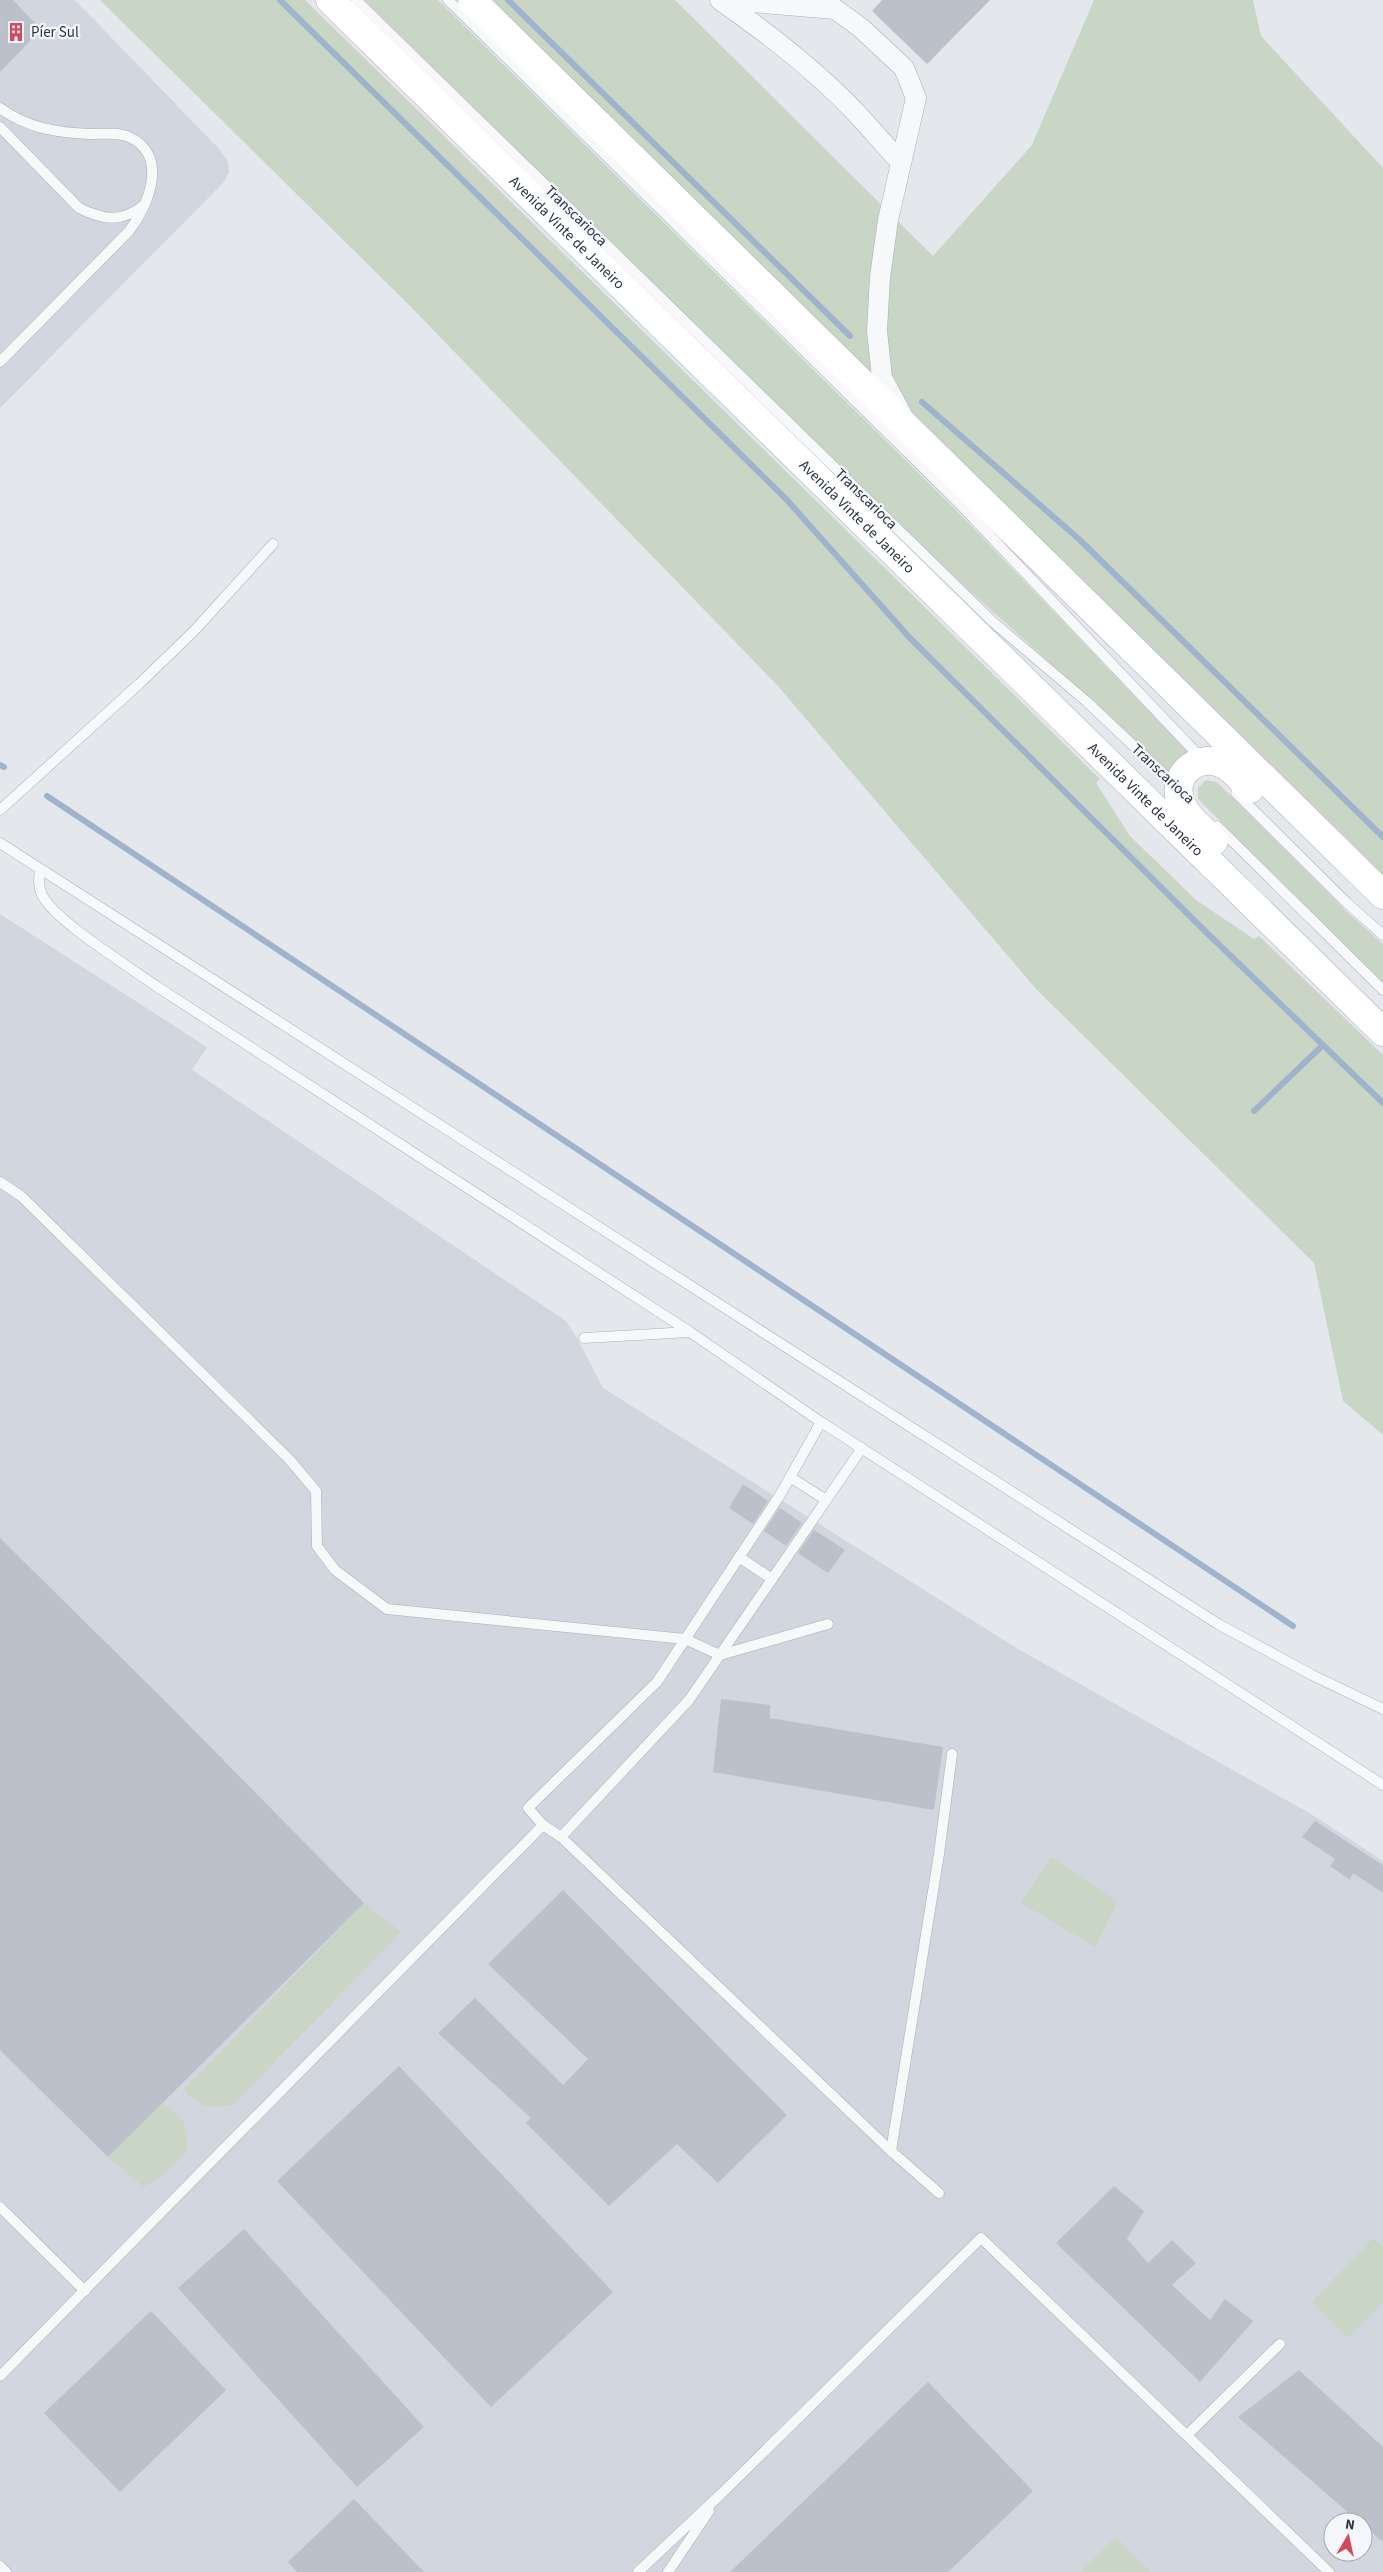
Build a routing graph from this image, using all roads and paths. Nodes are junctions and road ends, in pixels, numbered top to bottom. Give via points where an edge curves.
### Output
1 (330, 0) edge
2 (356, 0) edge
3 (448, 0) edge
4 (472, 0) edge
5 (720, 0) edge
6 (728, 0) edge
7 (0, 20) edge
8 (0, 28) edge
9 (0, 108) edge
10 (0, 127) edge
11 (900, 161) junction
12 (146, 204) junction
13 (0, 362) edge
14 (911, 432) junction
15 (272, 544) dead end
16 (1211, 768) junction
17 (1230, 786) dead end
18 (1185, 795) junction
19 (0, 810) edge
20 (1206, 816) dead end
21 (0, 843) edge
22 (40, 869) junction
23 (1375, 887) edge
24 (1383, 935) edge
25 (1298, 950) junction
26 (1383, 990) edge
27 (1383, 1032) edge
28 (0, 1182) edge
29 (690, 1332) junction
30 (584, 1338) dead end
31 (821, 1422) junction
32 (862, 1448) junction
33 (790, 1478) junction
34 (826, 1500) junction
35 (739, 1557) junction
36 (772, 1579) junction
37 (828, 1624) dead end
38 (685, 1639) junction
39 (720, 1655) junction
40 (1383, 1708) edge
41 (952, 1754) dead end
42 (1383, 1785) edge
43 (543, 1825) junction
44 (561, 1836) junction
45 (891, 2151) junction
46 (939, 2193) dead end
47 (0, 2207) edge
48 (85, 2291) junction
49 (1280, 2344) dead end
50 (0, 2376) edge
51 (1186, 2435) junction
52 (721, 2494) junction
53 (0, 2566) edge
54 (6, 2572) edge
55 (638, 2572) edge
56 (668, 2572) edge
57 (1329, 2572) edge

1 - 25 street, Avenida Vinte de Janeiro
2 - 18 lane, Transcarioca via 986,615 1086,701
3 - 16 lane via 959,503
4 - 14 street
5 - 11 street via 765,31 811,71
6 - 11 street via 835,9 904,68 916,98 908,140
7 - 8 path via 4,24
9 - 12 lane via 25,123 44,129 117,134 130,138 145,151 151,167 152,185
10 - 12 lane via 79,208 95,216 121,219
11 - 14 street via 888,220 877,332 882,378
12 - 13 lane via 129,231
14 - 23 street
15 - 19 lane via 194,631 140,684
16 - 18 street via 1191,765 1185,770
16 - 23 street via 1225,765 1285,824
17 - 24 lane via 1347,904
18 - 25 street via 1186,811 1235,862
20 - 26 lane, Transcarioca
21 - 22 lane
22 - 29 lane via 39,886 43,897 88,938 156,986
22 - 40 lane via 1218,1624 1312,1675
25 - 27 street, Avenida Vinte de Janeiro
28 - 38 lane via 22,1196 289,1459 316,1491 317,1546 335,1570 387,1609
29 - 30 lane
29 - 31 lane
31 - 32 lane
31 - 33 lane
32 - 34 lane
32 - 42 lane
33 - 34 lane
33 - 35 lane
34 - 36 lane
35 - 36 lane
35 - 38 lane
36 - 39 lane
37 - 39 lane
38 - 39 lane
38 - 43 lane via 657,1682 528,1808
39 - 44 lane via 688,1700
41 - 45 lane
43 - 44 lane
43 - 48 lane
44 - 45 lane
45 - 46 lane
47 - 48 lane
48 - 50 lane
49 - 51 lane
51 - 52 lane via 981,2238
51 - 57 lane
52 - 55 lane
52 - 56 lane
53 - 54 lane

